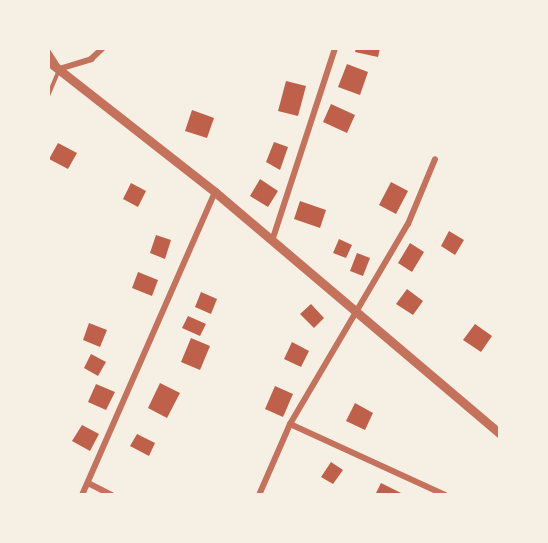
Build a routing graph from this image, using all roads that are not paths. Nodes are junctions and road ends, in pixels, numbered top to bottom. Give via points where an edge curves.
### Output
1 (103, 48) edge
2 (335, 48) edge
3 (48, 52) edge
4 (48, 61) edge
5 (59, 69) junction
6 (48, 96) edge
7 (435, 159) dead end
8 (215, 192) junction
9 (272, 241) junction
10 (357, 311) junction
11 (290, 424) junction
12 (500, 434) edge
13 (88, 483) junction
14 (82, 495) edge
15 (112, 495) edge
16 (259, 495) edge
17 (445, 495) edge

1 - 5 street via 92,59
2 - 9 street
3 - 5 street
4 - 5 street
5 - 6 lane
5 - 8 street
7 - 10 street via 408,225
8 - 9 street
8 - 13 street
9 - 10 street
10 - 11 street
10 - 12 street
11 - 16 street
11 - 17 street
13 - 14 street
13 - 15 street

